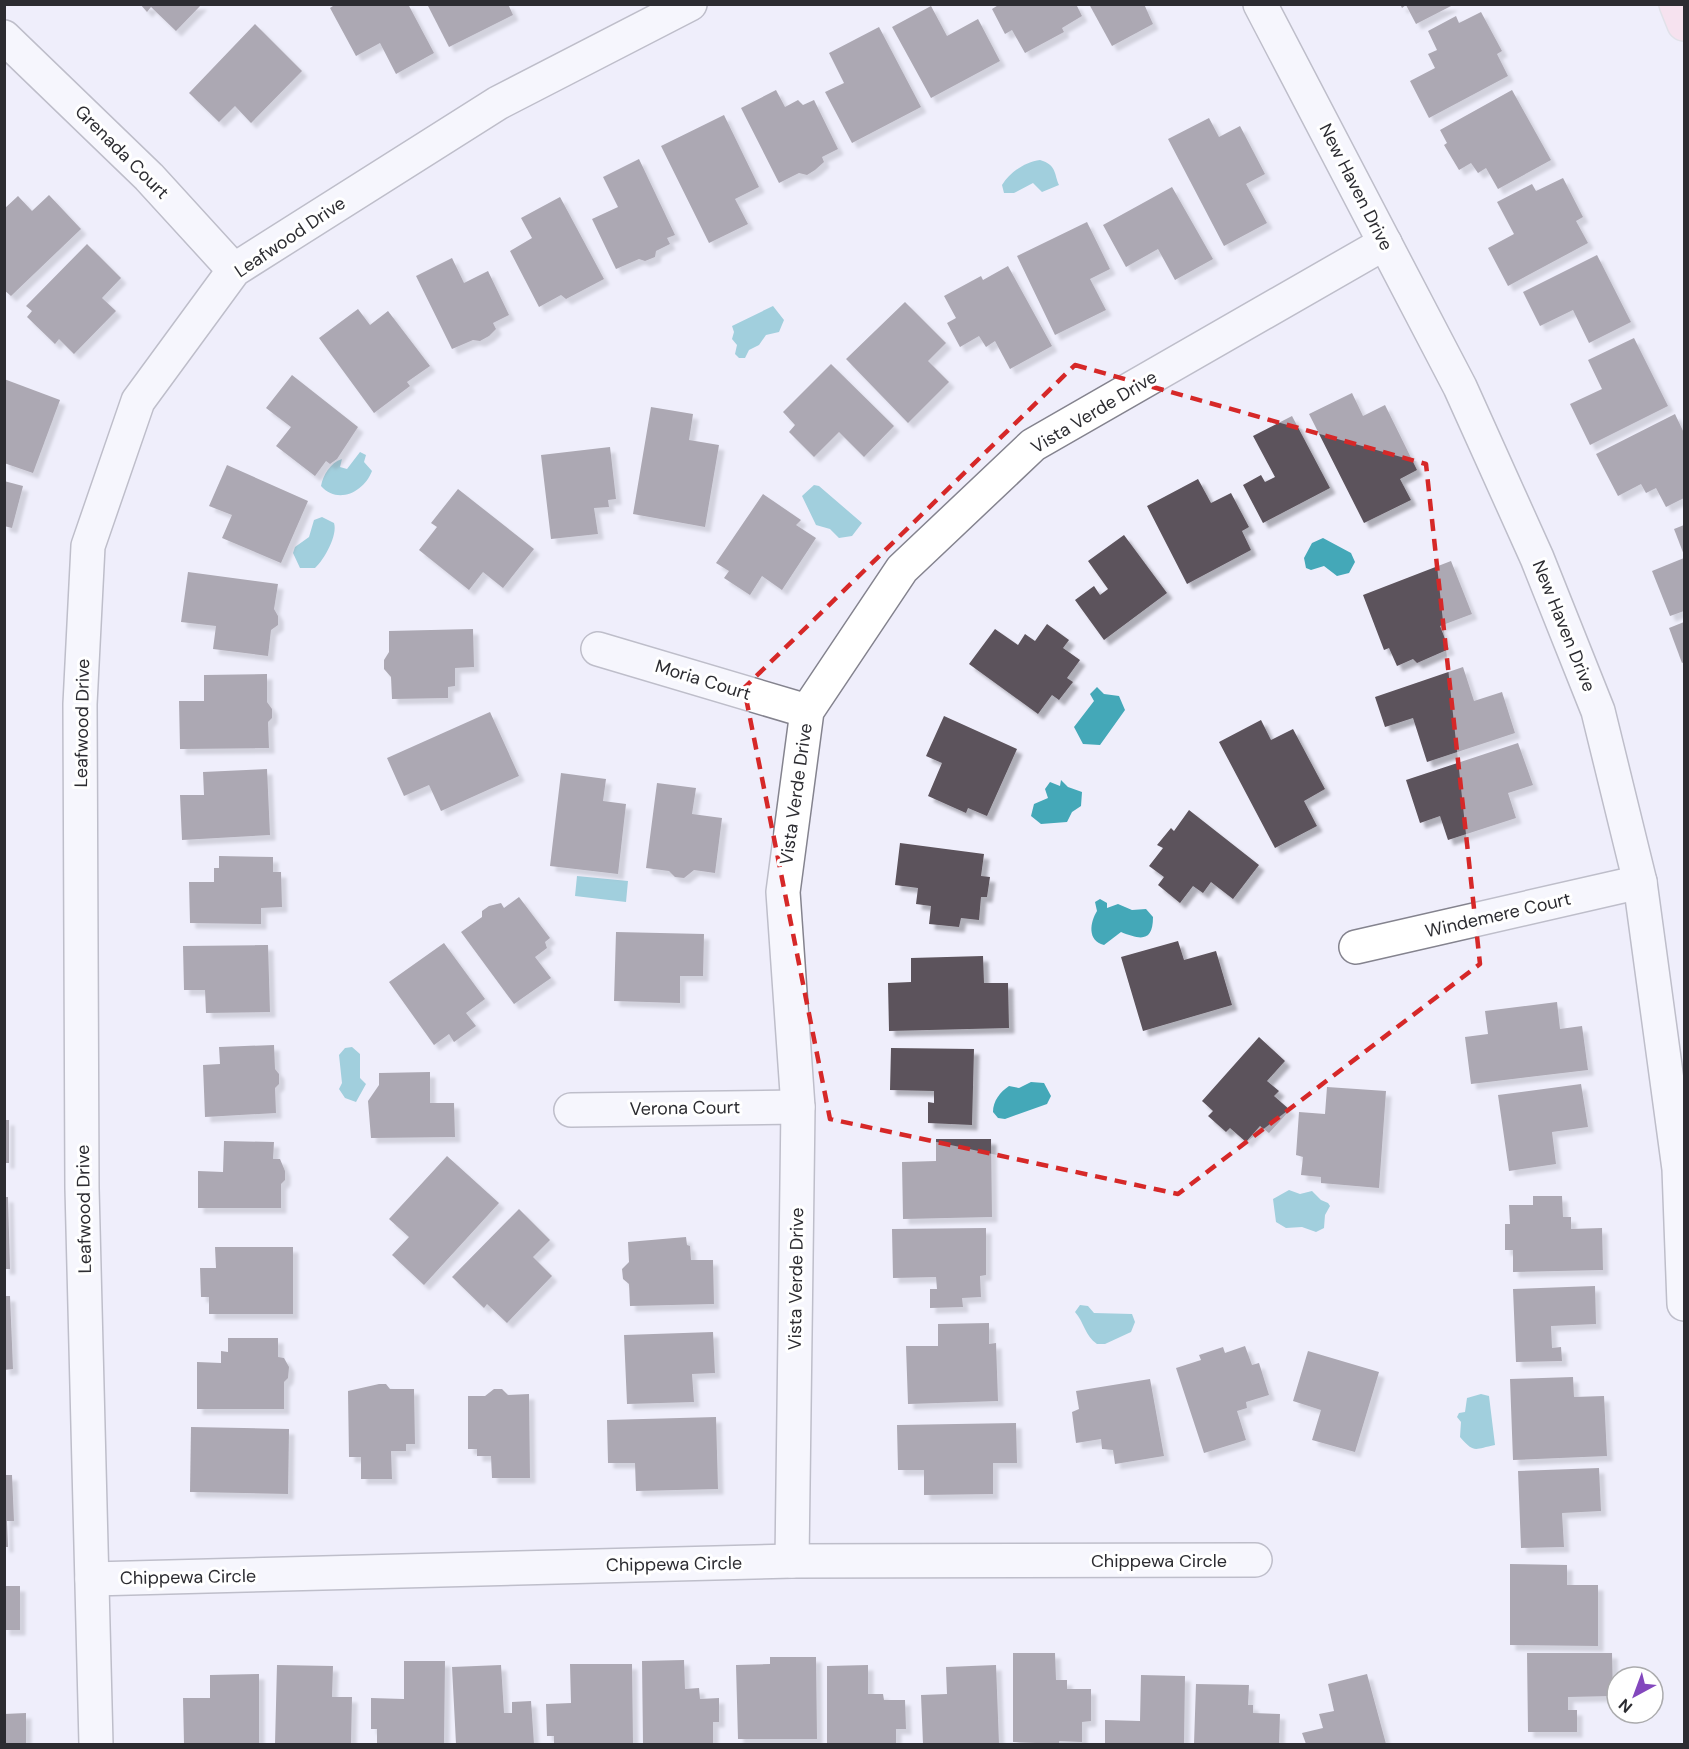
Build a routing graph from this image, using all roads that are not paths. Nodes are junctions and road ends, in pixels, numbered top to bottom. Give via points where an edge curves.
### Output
1 (690, 4) edge
2 (1260, 4) edge
3 (1676, 4) edge
4 (1684, 24) edge
5 (4, 37) edge
6 (1385, 243) junction
7 (234, 270) junction
8 (598, 649) dead end
9 (807, 711) junction
10 (1640, 882) junction
11 (1356, 947) dead end
12 (798, 1107) junction
13 (571, 1110) dead end
14 (1684, 1304) edge
15 (1255, 1560) dead end
16 (792, 1561) junction
17 (92, 1579) junction
18 (96, 1744) edge

1 - 7 street, Leafwood Drive via 498,104
2 - 6 street, New Haven Drive
3 - 4 main road
5 - 7 street, Grenada Court via 149,177
6 - 9 street, Vista Verde Drive via 1033,445 902,569
6 - 10 street, New Haven Drive via 1460,387 1598,711
7 - 17 street, Leafwood Drive via 138,401 88,546 80,704 82,1188
8 - 9 street, Moria Court
9 - 12 street, Vista Verde Drive via 783,892
10 - 11 street, Windemere Court
10 - 14 street, New Haven Drive via 1678,1169
12 - 13 street, Verona Court
12 - 16 street, Vista Verde Drive
15 - 16 street, Chippewa Circle
16 - 17 street, Chippewa Circle
17 - 18 street, Leafwood Drive

